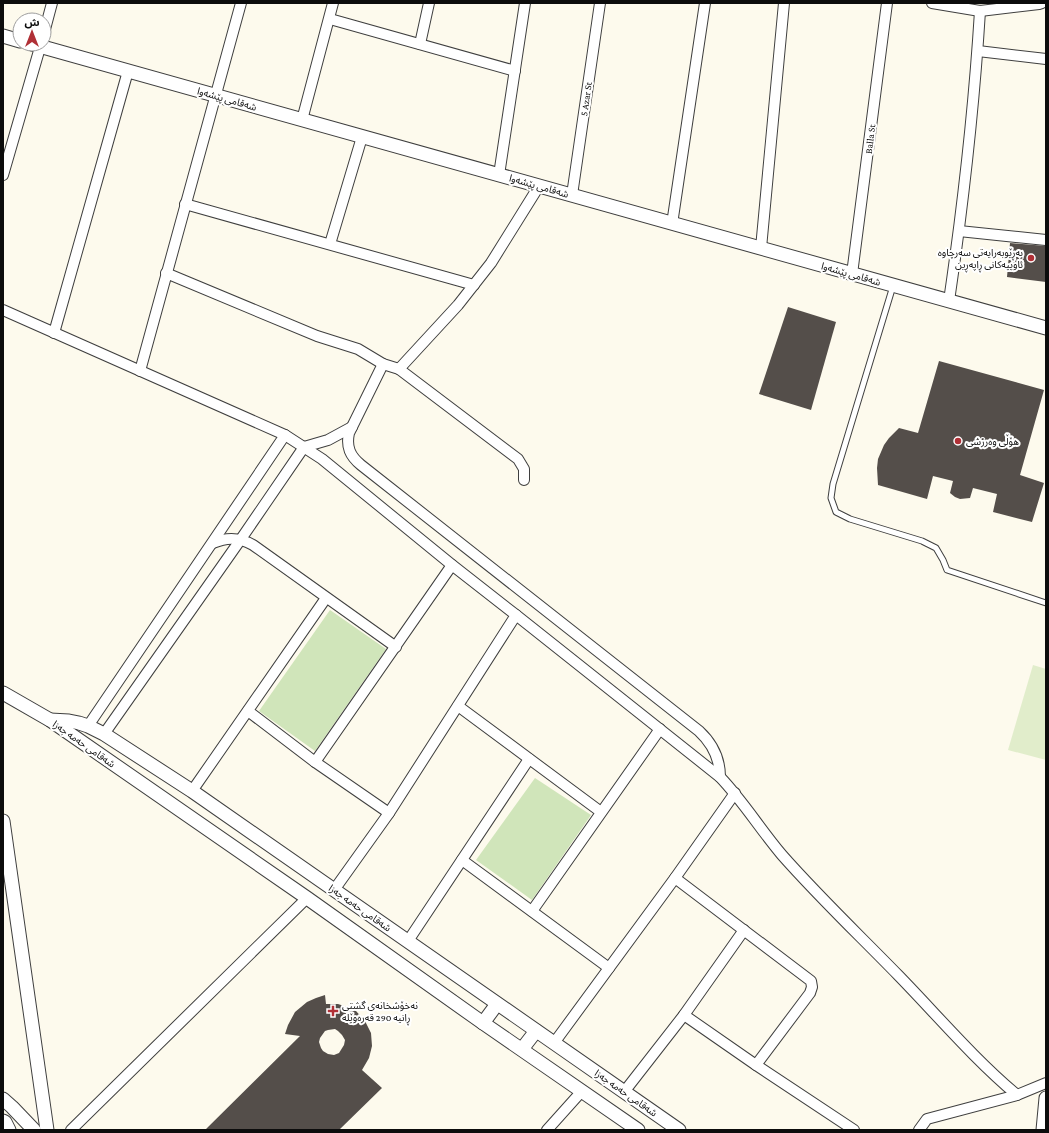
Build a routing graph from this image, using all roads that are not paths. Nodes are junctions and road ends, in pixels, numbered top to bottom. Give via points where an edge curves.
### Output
1 (241, 3) edge
2 (334, 3) edge
3 (429, 3) edge
4 (525, 3) edge
5 (600, 3) edge
6 (705, 3) edge
7 (784, 3) edge
8 (887, 3) edge
9 (932, 3) edge
10 (1042, 3) edge
11 (980, 11) junction
12 (330, 19) junction
13 (420, 44) junction
14 (52, 49) edge
15 (978, 51) junction
16 (36, 52) edge
17 (1046, 59) edge
18 (128, 71) junction
19 (515, 71) junction
20 (216, 96) junction
21 (302, 120) junction
22 (362, 137) junction
23 (5, 160) edge
24 (3, 175) edge
25 (499, 175) junction
26 (539, 186) junction
27 (572, 195) junction
28 (186, 204) junction
29 (672, 224) junction
30 (959, 231) junction
31 (1046, 240) edge
32 (330, 244) junction
33 (761, 248) junction
34 (166, 273) junction
35 (852, 274) junction
36 (474, 285) junction
37 (893, 286) junction
38 (949, 301) junction
39 (3, 310) edge
40 (1046, 328) edge
41 (54, 333) junction
42 (383, 364) junction
43 (399, 369) junction
44 (140, 371) junction
45 (352, 427) junction
46 (285, 436) junction
47 (304, 447) junction
48 (524, 480) dead end
49 (241, 540) junction
50 (212, 543) junction
51 (452, 565) junction
52 (326, 598) junction
53 (1046, 603) edge
54 (516, 615) junction
55 (396, 647) junction
56 (3, 693) edge
57 (458, 706) junction
58 (248, 711) junction
59 (50, 720) junction
60 (88, 726) junction
61 (660, 729) junction
62 (104, 734) junction
63 (529, 759) junction
64 (315, 762) junction
65 (720, 777) junction
66 (192, 791) junction
67 (735, 793) junction
68 (601, 812) junction
69 (389, 813) junction
70 (3, 821) edge
71 (462, 860) junction
72 (675, 878) junction
73 (334, 890) junction
74 (307, 898) junction
75 (532, 912) junction
76 (744, 930) junction
77 (408, 941) junction
78 (609, 968) junction
79 (497, 1004) junction
80 (684, 1014) junction
81 (483, 1023) junction
82 (536, 1031) junction
83 (554, 1043) junction
84 (522, 1050) junction
85 (756, 1065) junction
86 (1046, 1083) edge
87 (582, 1091) junction
88 (624, 1092) junction
89 (1017, 1095) junction
90 (1046, 1098) edge
91 (3, 1099) edge
92 (3, 1121) edge
93 (9, 1130) edge
94 (34, 1130) edge
95 (47, 1130) edge
96 (72, 1130) edge
97 (548, 1130) edge
98 (638, 1130) edge
99 (679, 1130) edge
100 (854, 1130) edge
101 (919, 1130) edge
102 (1043, 1130) edge

1 - 20 street
2 - 12 street
3 - 13 street
4 - 19 street
5 - 27 street, 5 Azar St
6 - 29 street
7 - 33 street
8 - 35 street, Balla St
9 - 11 street
10 - 11 street
11 - 15 street
12 - 13 street
12 - 21 street
13 - 19 street
14 - 18 street, شەقامی پێشەوا
15 - 17 street
15 - 30 street
16 - 23 street
18 - 20 street, شەقامی پێشەوا
18 - 41 street
19 - 25 street
20 - 21 street, شەقامی پێشەوا
20 - 28 street
21 - 22 street, شەقامی پێشەوا
22 - 25 street, شەقامی پێشەوا
22 - 32 street
23 - 24 street
25 - 26 street, شەقامی پێشەوا
26 - 27 street, شەقامی پێشەوا
26 - 36 street
27 - 29 street, شەقامی پێشەوا
28 - 32 street
28 - 34 street
29 - 33 street, شەقامی پێشەوا
30 - 31 street
30 - 38 street
32 - 36 street
33 - 35 street, شەقامی پێشەوا
34 - 42 street via 317,336 358,348
34 - 44 street
35 - 37 street, شەقامی پێشەوا
36 - 43 street
37 - 38 street, شەقامی پێشەوا
37 - 53 lane via 832,484 831,498 836,512 936,548 947,570
38 - 40 street, شەقامی پێشەوا
39 - 41 street
41 - 44 street
42 - 43 street
42 - 45 street
43 - 48 street via 518,459 524,469
44 - 46 street
45 - 47 street via 328,440
45 - 65 street via 348,446 356,461 702,734 714,750
46 - 47 street
46 - 50 street
47 - 49 street
47 - 51 street
49 - 50 street via 226,538
49 - 52 street via 253,545
49 - 62 street
50 - 60 street
51 - 54 street
51 - 55 street
52 - 55 street
52 - 58 street
54 - 57 street
54 - 61 street
55 - 64 street
56 - 59 street
57 - 63 street
57 - 69 street
58 - 64 street
58 - 66 street
59 - 60 street, شەقامی حەمە جەزا
59 - 74 street, شەقامی حەمە جەزا
60 - 62 street, شەقامی حەمە جەزا
61 - 65 street
61 - 68 street
62 - 66 street, شەقامی حەمە جەزا
63 - 68 street
63 - 71 street
64 - 69 street
65 - 67 street
66 - 73 street, شەقامی حەمە جەزا
67 - 72 street
67 - 89 street via 794,868 979,1061
68 - 75 street
69 - 73 street
70 - 95 street
71 - 75 street
71 - 77 street
72 - 76 street
72 - 78 street
73 - 77 street, شەقامی حەمە جەزا
74 - 81 street, شەقامی حەمە جەزا
74 - 96 street
75 - 78 street
76 - 80 street
76 - 85 street via 811,981 812,987
77 - 79 street, شەقامی حەمە جەزا
78 - 83 street
79 - 81 street
79 - 82 street, شەقامی حەمە جەزا
80 - 85 street
80 - 88 street
81 - 84 street, شەقامی حەمە جەزا
82 - 83 street, شەقامی حەمە جەزا
82 - 84 street
83 - 88 street, شەقامی حەمە جەزا
84 - 87 street, شەقامی حەمە جەزا
85 - 100 street
86 - 89 street
87 - 97 street
87 - 98 street, شەقامی حەمە جەزا
88 - 99 street, شەقامی حەمە جەزا
89 - 101 street via 927,1119
90 - 102 street
91 - 94 street
92 - 93 street

